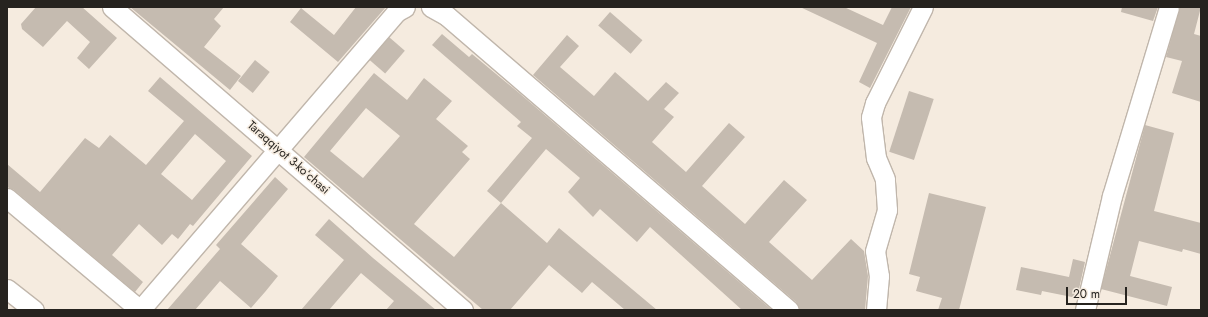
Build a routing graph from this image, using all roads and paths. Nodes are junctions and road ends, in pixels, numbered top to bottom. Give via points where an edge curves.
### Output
1 (112, 7) edge
2 (405, 7) edge
3 (923, 7) edge
4 (1169, 7) edge
5 (442, 10) edge
6 (277, 148) junction
7 (7, 198) edge
8 (7, 289) edge
9 (34, 310) edge
10 (140, 310) edge
11 (463, 310) edge
12 (789, 310) edge
13 (876, 310) edge
14 (1085, 310) edge

1 - 6 street, Taraqqiyot 3-koʻchasi
2 - 6 street via 396,12
3 - 13 street via 875,103 871,117 876,158 885,180 887,210 876,251 879,276
4 - 14 street via 1112,196
5 - 12 street
6 - 10 street
6 - 11 street, Taraqqiyot 3-koʻchasi
7 - 10 street
8 - 9 street

